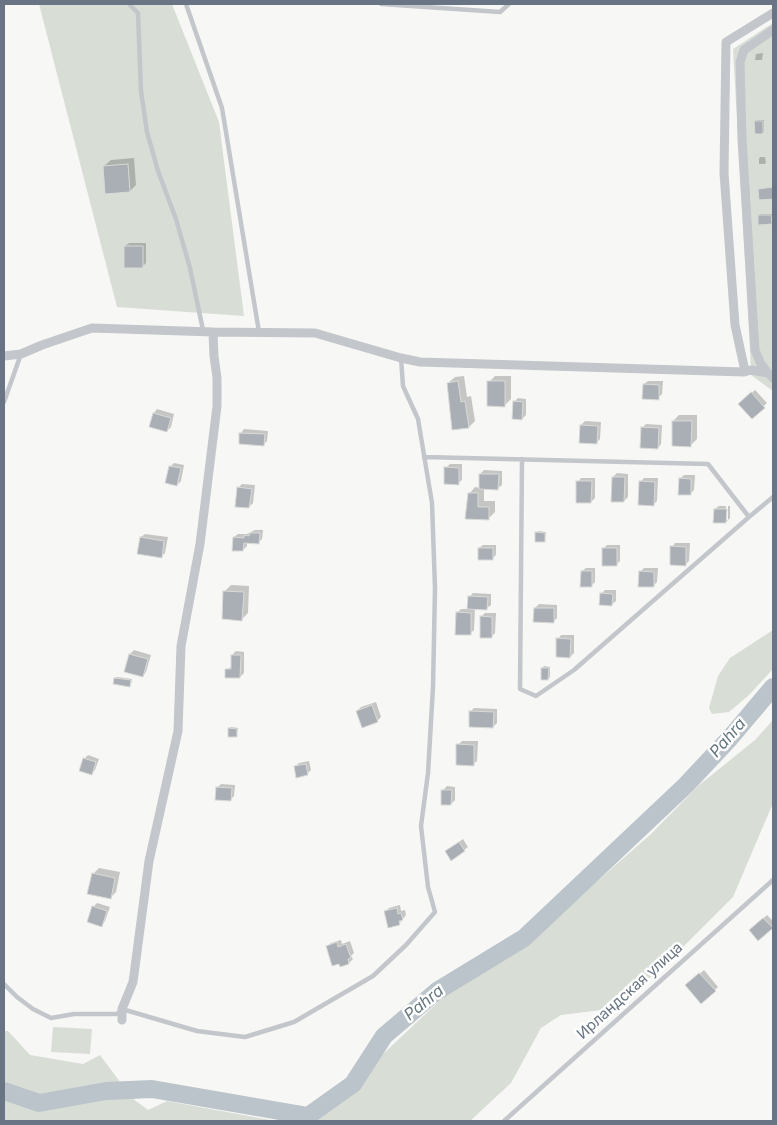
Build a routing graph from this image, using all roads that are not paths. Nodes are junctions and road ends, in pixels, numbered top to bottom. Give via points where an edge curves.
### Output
1 (130, 4) edge
2 (186, 4) edge
3 (382, 4) edge
4 (509, 4) edge
5 (773, 13) edge
6 (773, 30) edge
7 (208, 331) junction
8 (259, 332) junction
9 (21, 354) junction
10 (4, 356) edge
11 (401, 358) junction
12 (744, 371) junction
13 (770, 376) edge
14 (4, 402) edge
15 (424, 456) junction
16 (522, 459) junction
17 (773, 497) edge
18 (750, 517) junction
19 (773, 880) edge
20 (4, 984) edge
21 (122, 1009) junction
22 (122, 1020) dead end
23 (504, 1121) edge

1 - 7 lane via 138,13 141,91 147,132
2 - 8 lane via 222,108
3 - 4 lane via 500,12
5 - 12 street via 726,42 724,173 735,325
6 - 13 street via 744,50 740,62 755,350
7 - 8 street
7 - 9 street via 92,328
7 - 21 street via 217,378 217,406 200,544 181,646 178,731 149,861 133,982
8 - 11 street via 315,333
9 - 10 street
9 - 14 lane
11 - 12 street via 453,364
11 - 15 lane via 403,386 418,419
12 - 13 street
15 - 16 lane
15 - 21 lane via 432,503 435,588 433,687 421,826 428,888 435,912 373,976 294,1022 246,1037 197,1031
16 - 18 lane via 708,464
16 - 18 lane via 520,689 536,696 574,670
17 - 18 lane
19 - 23 lane, Ирландская улица
20 - 21 lane via 33,1009 51,1018 74,1014 117,1014
21 - 22 street

